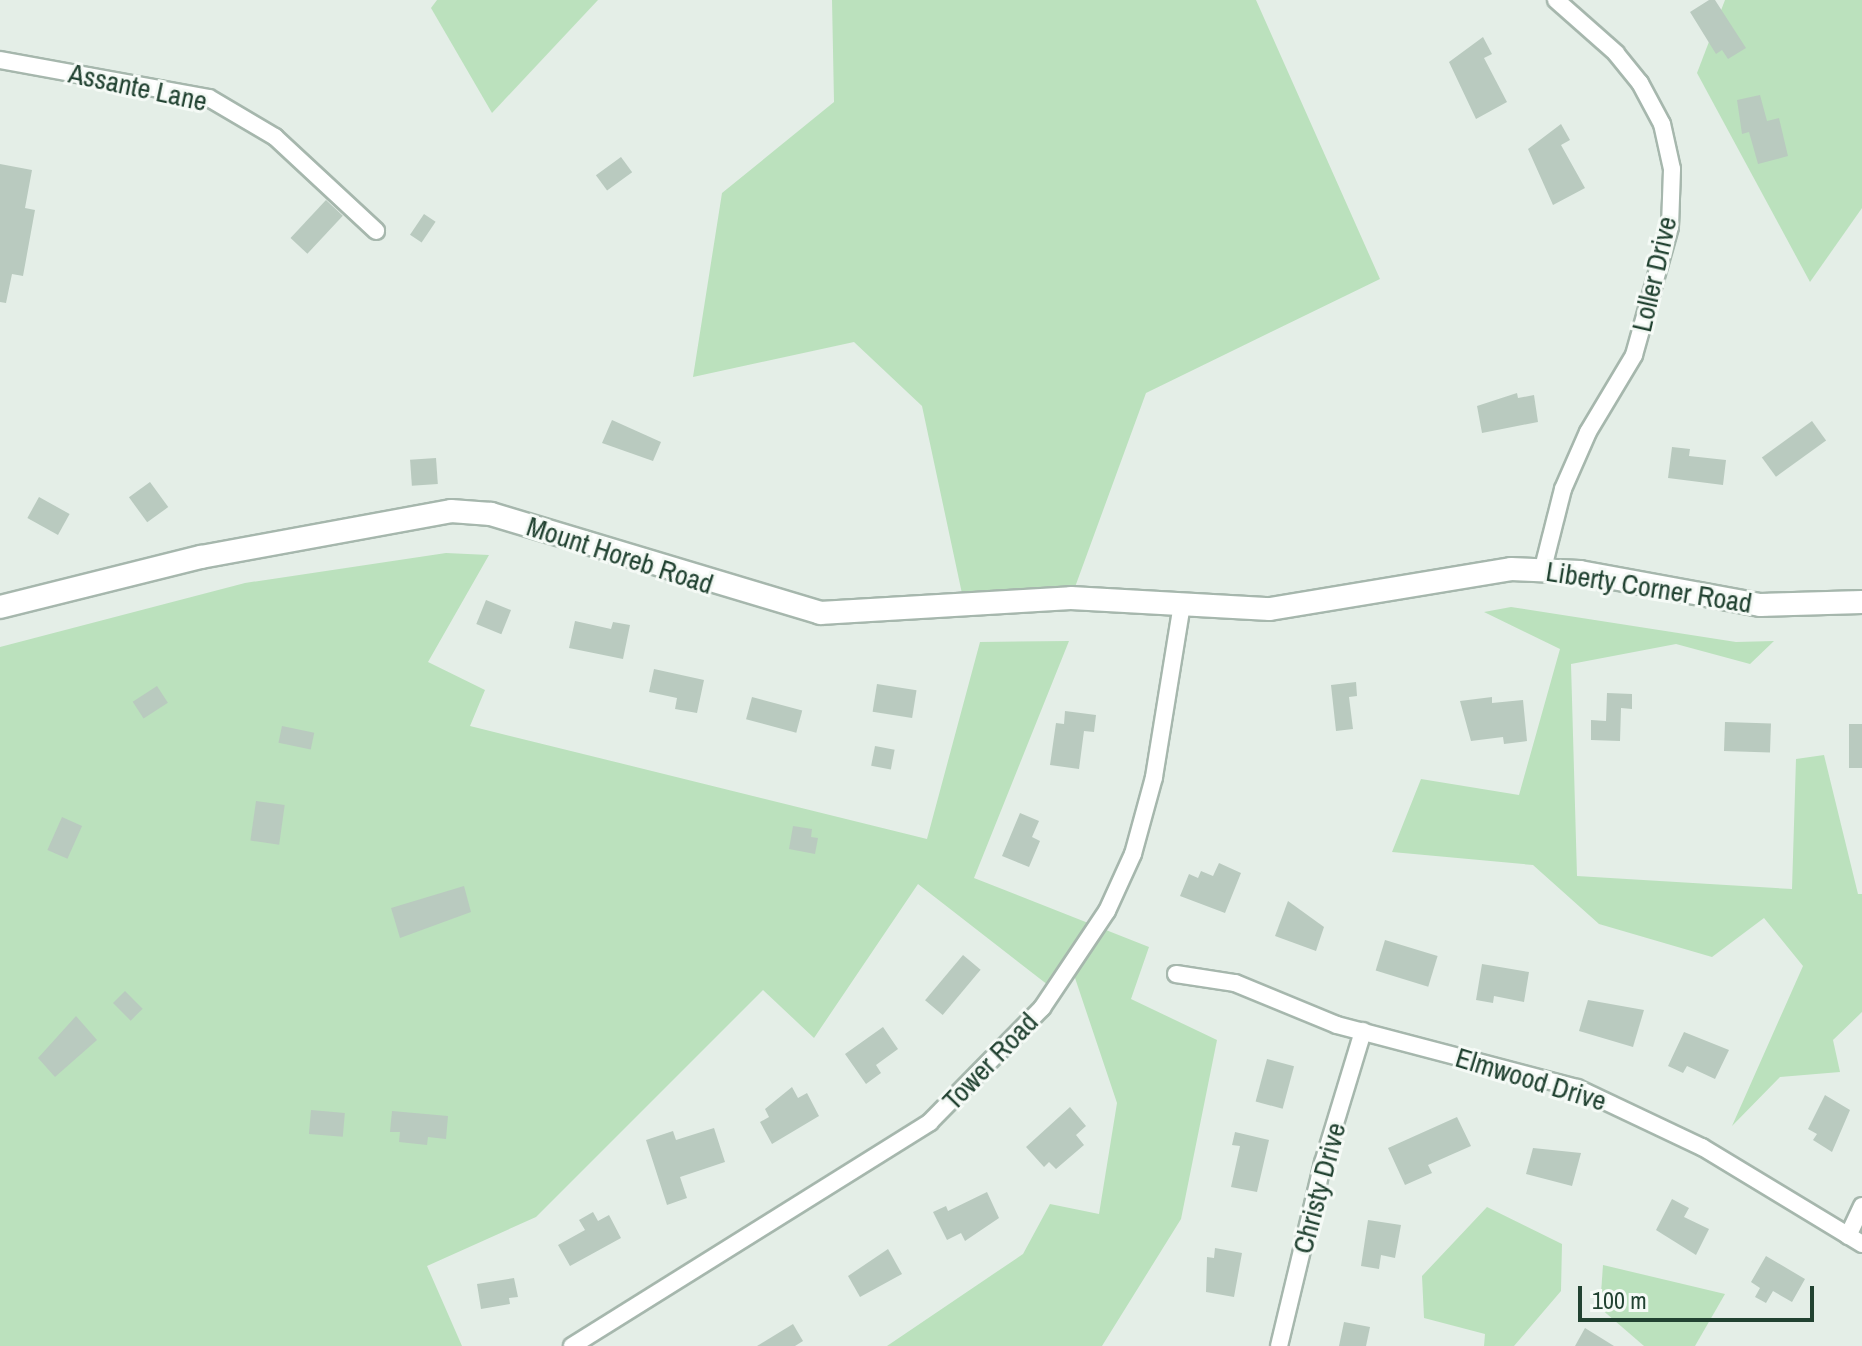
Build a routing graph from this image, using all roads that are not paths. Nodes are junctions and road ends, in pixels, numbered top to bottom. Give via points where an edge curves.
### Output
1 (1556, 0) edge
2 (0, 60) edge
3 (376, 231) dead end
4 (1543, 568) junction
5 (1862, 602) edge
6 (1182, 604) junction
7 (0, 607) edge
8 (1248, 609) joint
9 (1176, 974) dead end
10 (1363, 1031) junction
11 (1862, 1206) edge
12 (1855, 1240) edge
13 (572, 1346) edge
14 (1279, 1346) edge

1 - 4 street, Loller Drive via 1616,53 1640,83 1662,124 1672,169 1670,227 1634,355 1588,432 1563,489
2 - 3 street, Assante Lane via 209,98 275,137
4 - 5 street, Liberty Corner Road via 1760,605
4 - 8 street, Liberty Corner Road via 1483,571 1328,602
6 - 7 street, Mount Horeb Road via 1071,598 820,613 491,514 451,511 201,557
6 - 8 street, Mount Horeb Road
6 - 13 street, Tower Road via 1154,777 1133,854 1107,911 1042,1008 930,1122
9 - 10 street, Elmwood Drive via 1235,983
10 - 12 street, Elmwood Drive via 1591,1093 1702,1147
10 - 14 street, Christy Drive via 1323,1163
11 - 12 street

